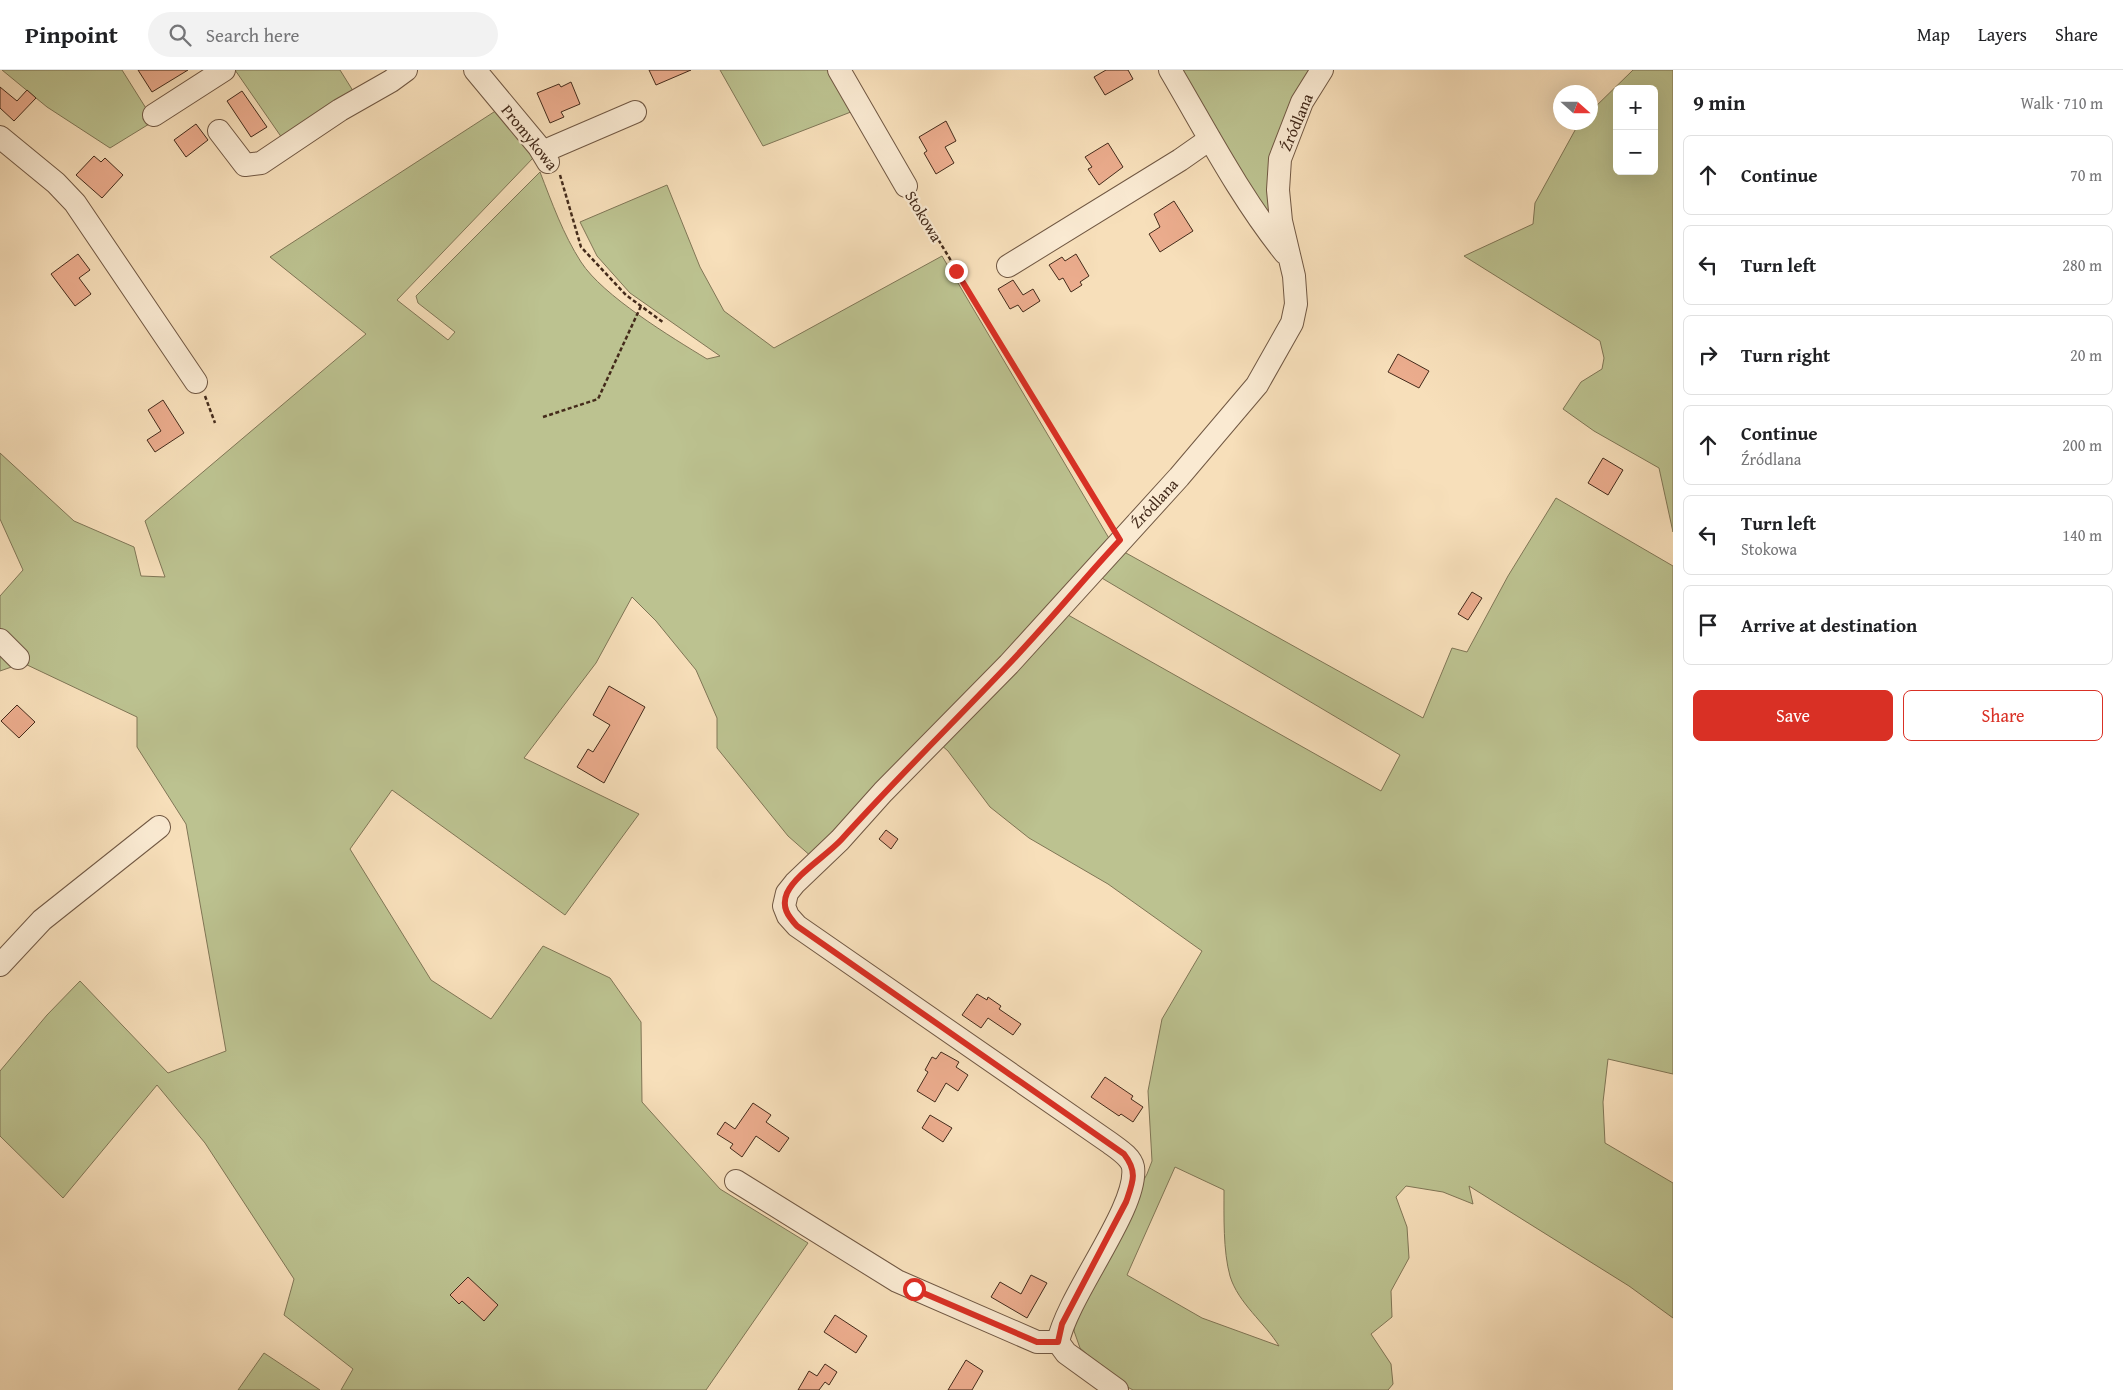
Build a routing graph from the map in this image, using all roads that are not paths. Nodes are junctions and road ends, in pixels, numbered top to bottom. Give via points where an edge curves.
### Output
1 (224, 70) edge
2 (406, 70) edge
3 (475, 70) edge
4 (839, 70) edge
5 (1170, 70) edge
6 (1322, 70) edge
7 (635, 112) dead end
8 (154, 115) dead end
9 (218, 131) dead end
10 (0, 137) edge
11 (1210, 139) junction
12 (906, 186) road end
13 (1288, 256) junction
14 (1008, 266) dead end
15 (196, 382) road end
16 (0, 640) edge
17 (18, 658) dead end
18 (159, 826) dead end
19 (0, 965) edge
20 (736, 1181) dead end
21 (1058, 1342) junction
22 (1116, 1390) edge

1 - 8 street
2 - 9 street via 261,163 245,165
3 - 7 street, Promykowa via 545,157
4 - 12 street, Stokowa
5 - 11 street
6 - 13 street, Źródlana via 1302,102 1280,159 1278,190
10 - 15 street via 75,203
11 - 13 street
11 - 14 street
13 - 21 street, Źródlana via 1296,290 1292,323 1257,386 1009,664 787,893 784,906 797,926 1110,1143 1132,1165 1133,1182 1126,1202 1062,1324
16 - 17 street
18 - 19 street via 42,920
20 - 21 street via 897,1281 1037,1342
21 - 22 street via 1066,1353

